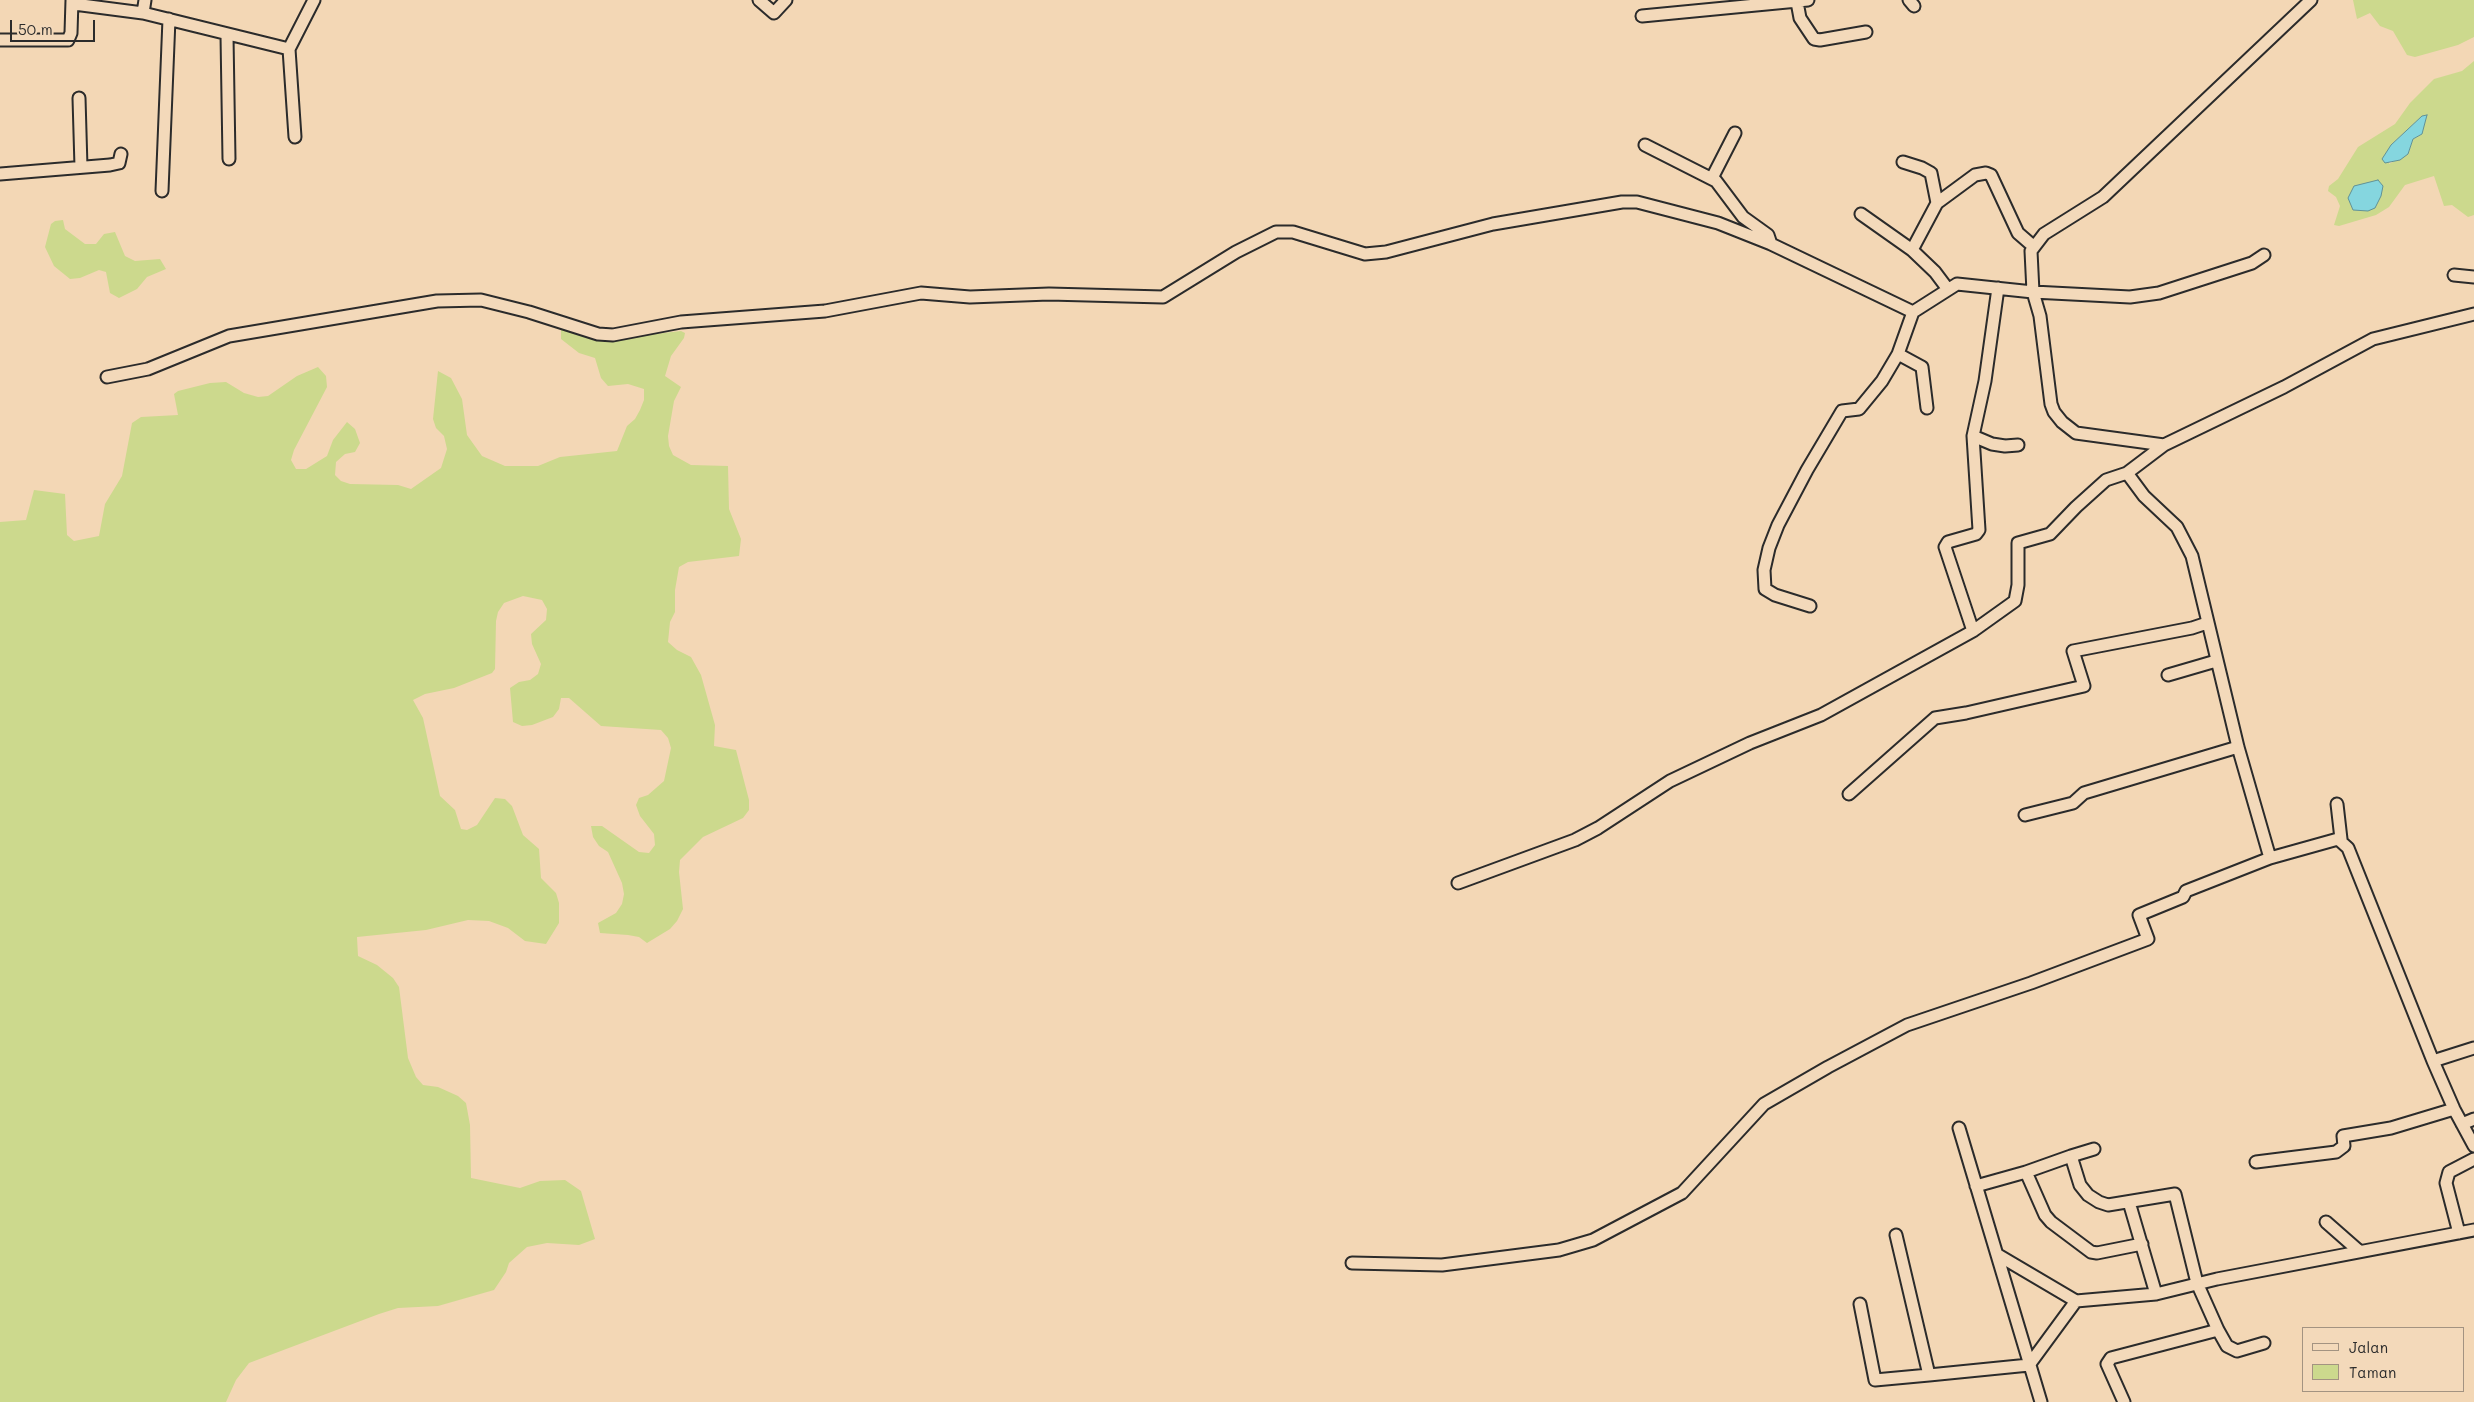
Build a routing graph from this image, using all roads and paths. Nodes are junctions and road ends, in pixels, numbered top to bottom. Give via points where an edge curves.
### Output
1 (145, 0) edge
2 (314, 0) edge
3 (759, 0) edge
4 (786, 0) edge
5 (2311, 0) edge
6 (1803, 1) edge
7 (73, 2) edge
8 (143, 13) junction
9 (1642, 16) dead end
10 (169, 19) junction
11 (1866, 32) dead end
12 (227, 36) junction
13 (0, 40) edge
14 (289, 49) junction
15 (79, 98) dead end
16 (1735, 133) dead end
17 (295, 136) dead end
18 (1645, 145) dead end
19 (121, 154) dead end
20 (229, 159) dead end
21 (1903, 162) dead end
22 (81, 167) junction
23 (0, 174) edge
24 (1712, 178) junction
25 (162, 191) dead end
26 (1938, 203) junction
27 (1861, 214) dead end
28 (1771, 244) junction
29 (2033, 246) junction
30 (1912, 250) junction
31 (2264, 255) dead end
32 (2454, 275) dead end
33 (2474, 277) edge
34 (1947, 288) junction
35 (1998, 288) junction
36 (2033, 292) junction
37 (1912, 312) junction
38 (2474, 314) edge
39 (1898, 354) junction
40 (107, 376) dead end
41 (1927, 408) dead end
42 (1973, 436) junction
43 (2018, 445) dead end
44 (2164, 445) junction
45 (2127, 473) junction
46 (1810, 606) dead end
47 (2207, 623) junction
48 (1973, 631) junction
49 (2216, 661) junction
50 (2168, 675) dead end
51 (2238, 747) junction
52 (1849, 794) dead end
53 (2337, 804) dead end
54 (2024, 815) dead end
55 (2341, 839) junction
56 (2270, 858) junction
57 (1458, 883) dead end
58 (2474, 1048) edge
59 (2433, 1061) junction
60 (2454, 1109) junction
61 (2474, 1119) edge
62 (2462, 1124) junction
63 (1959, 1128) dead end
64 (2474, 1146) edge
65 (2094, 1149) dead end
66 (2071, 1156) junction
67 (2474, 1159) edge
68 (2256, 1162) dead end
69 (2026, 1172) junction
70 (1976, 1186) junction
71 (2129, 1202) junction
72 (2326, 1222) dead end
73 (2474, 1230) edge
74 (2459, 1233) junction
75 (1896, 1236) dead end
76 (2142, 1244) junction
77 (2359, 1250) junction
78 (1998, 1255) junction
79 (1352, 1263) dead end
80 (2198, 1283) junction
81 (2156, 1294) junction
82 (2076, 1301) junction
83 (1860, 1304) dead end
84 (2218, 1330) junction
85 (2264, 1343) dead end
86 (2029, 1365) junction
87 (1929, 1375) junction
88 (2041, 1402) edge
89 (2124, 1402) edge

1 - 8 street
2 - 14 street
3 - 4 street via 774,13
5 - 29 street via 2103,197 2044,234
6 - 9 street
6 - 11 street via 1800,18 1814,39
7 - 8 street
7 - 13 street via 68,40
8 - 10 street
10 - 12 street
10 - 25 street
12 - 14 street
12 - 20 street
14 - 17 street
15 - 22 street
16 - 24 street
18 - 24 street
19 - 22 street via 118,163
21 - 26 street via 1931,173
22 - 23 street
24 - 28 street via 1743,217 1768,235
26 - 29 street via 1975,174 1989,174 1994,178 2018,233
26 - 30 street
27 - 30 street
28 - 37 street
28 - 40 street via 1718,223 1637,202 1622,202 1493,224 1386,252 1365,254 1293,232 1276,232 1236,252 1163,297 1049,294 970,297 921,293 825,311 681,322 613,335 598,334 481,300 437,301 229,336 148,369
29 - 36 street via 2030,257
30 - 34 street via 1936,272
31 - 36 street via 2252,263 2159,293 2130,296
32 - 33 street
34 - 35 street via 1957,284
34 - 37 street
35 - 36 street
35 - 42 street via 1985,381
36 - 44 street via 2040,316 2051,404 2062,422 2076,433
37 - 39 street
38 - 44 street via 2373,339 2284,387
39 - 41 street via 1922,367
39 - 46 street via 1882,381 1859,409 1842,411 1803,478 1769,548 1764,570 1765,589
42 - 43 street via 1992,444
42 - 48 street via 1979,530 1976,534 1948,542 1945,547
44 - 45 street
45 - 47 street via 2144,496 2170,519 2183,536 2192,556
45 - 48 street via 2106,480 2050,534 2018,543 2018,585 2014,601
47 - 49 street
47 - 52 street via 2073,651 2084,686 1935,718
48 - 57 street via 1821,715 1750,743 1670,781 1575,840
49 - 50 street
49 - 51 street
51 - 54 street via 2084,793 2073,804
51 - 56 street
53 - 55 street
55 - 56 street
55 - 59 street via 2348,848
56 - 79 street via 2186,891 2183,897 2139,915 2148,939 1907,1026 1828,1067 1764,1104 1682,1193 1593,1240 1559,1250 1442,1265
58 - 59 street
59 - 60 street
60 - 62 street
60 - 68 street via 2391,1128 2343,1136 2344,1146 2336,1152
61 - 62 street
62 - 64 street
63 - 70 street
65 - 66 street
66 - 69 street
66 - 71 street via 2080,1185 2088,1195 2108,1205
67 - 74 street via 2449,1172 2446,1183
69 - 70 street
69 - 76 street via 2050,1222 2091,1252
70 - 78 street
71 - 76 street
71 - 80 street via 2176,1196
72 - 77 street
73 - 74 street
74 - 77 street
75 - 87 street
76 - 81 street
77 - 80 street
78 - 82 street
78 - 86 street
80 - 81 street
80 - 84 street
81 - 82 street
82 - 86 street
83 - 87 street via 1876,1380
84 - 85 street via 2227,1346 2237,1351
84 - 89 street via 2112,1358 2107,1364
86 - 87 street
86 - 88 street

